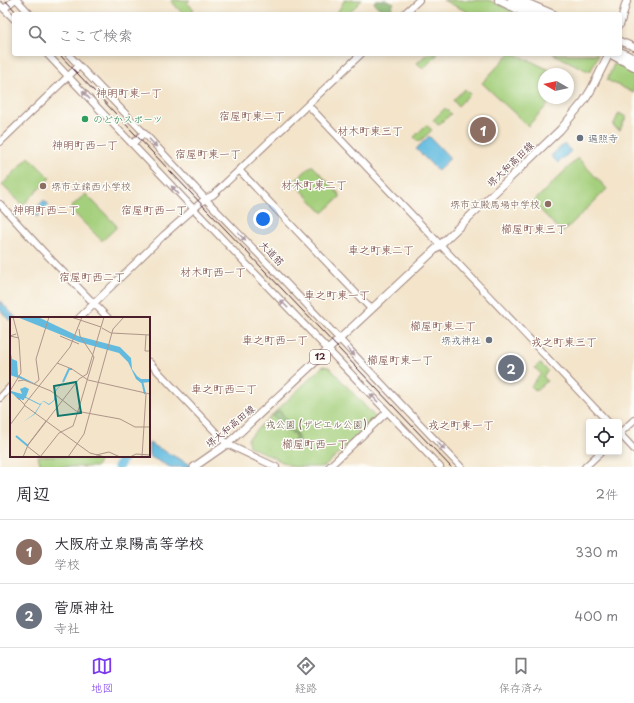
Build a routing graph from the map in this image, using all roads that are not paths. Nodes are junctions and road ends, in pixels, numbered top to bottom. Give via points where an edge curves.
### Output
1 (15, 0) edge
2 (419, 0) edge
3 (498, 0) edge
4 (512, 0) edge
5 (521, 0) edge
6 (627, 0) edge
7 (2, 7) edge
8 (28, 12) edge
9 (406, 12) edge
10 (523, 12) edge
11 (538, 12) edge
12 (549, 12) edge
13 (12, 17) edge
14 (622, 17) edge
15 (622, 42) edge
16 (634, 47) edge
17 (622, 50) edge
18 (622, 53) edge
19 (634, 54) edge
20 (49, 56) edge
21 (70, 56) edge
22 (359, 56) edge
23 (608, 56) edge
24 (613, 56) edge
25 (634, 59) edge
26 (79, 66) junction
27 (634, 66) edge
28 (68, 76) junction
29 (308, 105) junction
30 (144, 133) junction
31 (0, 142) edge
32 (132, 144) junction
33 (240, 170) junction
34 (205, 199) junction
35 (0, 204) edge
36 (193, 209) junction
37 (440, 245) junction
38 (94, 303) junction
39 (371, 309) junction
40 (80, 317) edge
41 (107, 317) edge
42 (339, 340) junction
43 (328, 350) junction
44 (150, 363) edge
45 (10, 387) edge
46 (0, 398) edge
47 (387, 412) junction
48 (605, 419) edge
49 (634, 420) edge
50 (622, 431) edge
51 (622, 437) edge
52 (227, 444) junction
53 (634, 449) edge
54 (597, 455) edge
55 (196, 466) edge
56 (276, 467) edge
57 (329, 467) edge
58 (440, 467) edge
59 (461, 467) edge
60 (585, 467) edge

1 - 7 street
1 - 8 street
2 - 9 street
3 - 10 highway
4 - 11 highway
5 - 12 street
6 - 14 main road
7 - 13 street
15 - 16 street
17 - 19 highway
18 - 25 highway
20 - 28 street
21 - 26 street, 大道筋
22 - 29 street
23 - 37 main road, 堺大和高田線 / 12 via 591,90 560,130
24 - 27 highway
26 - 28 street
26 - 30 street, 大道筋
28 - 31 street
32 -> 28 street
29 - 33 street
29 - 37 street
30 - 32 street
30 -> 34 street, 大道筋
36 -> 32 street
33 - 34 street via 213,195
33 - 39 street
34 - 36 street
34 -> 42 street, 大道筋
35 - 38 street
36 - 38 street
43 -> 36 street
37 - 39 main road, 堺大和高田線 / 12
37 - 48 street
38 - 40 street
38 - 41 street
39 - 42 main road, 堺大和高田線 / 12
42 - 43 main road, 堺大和高田線 / 12
42 -> 59 street, 大道筋
47 -> 43 street
43 - 52 main road, 堺大和高田線 / 12
44 - 52 street
45 - 46 street
47 - 57 street
47 - 58 street
49 - 50 street
51 - 53 street
52 - 55 main road, 堺大和高田線 / 12
52 - 56 street
54 - 60 street

